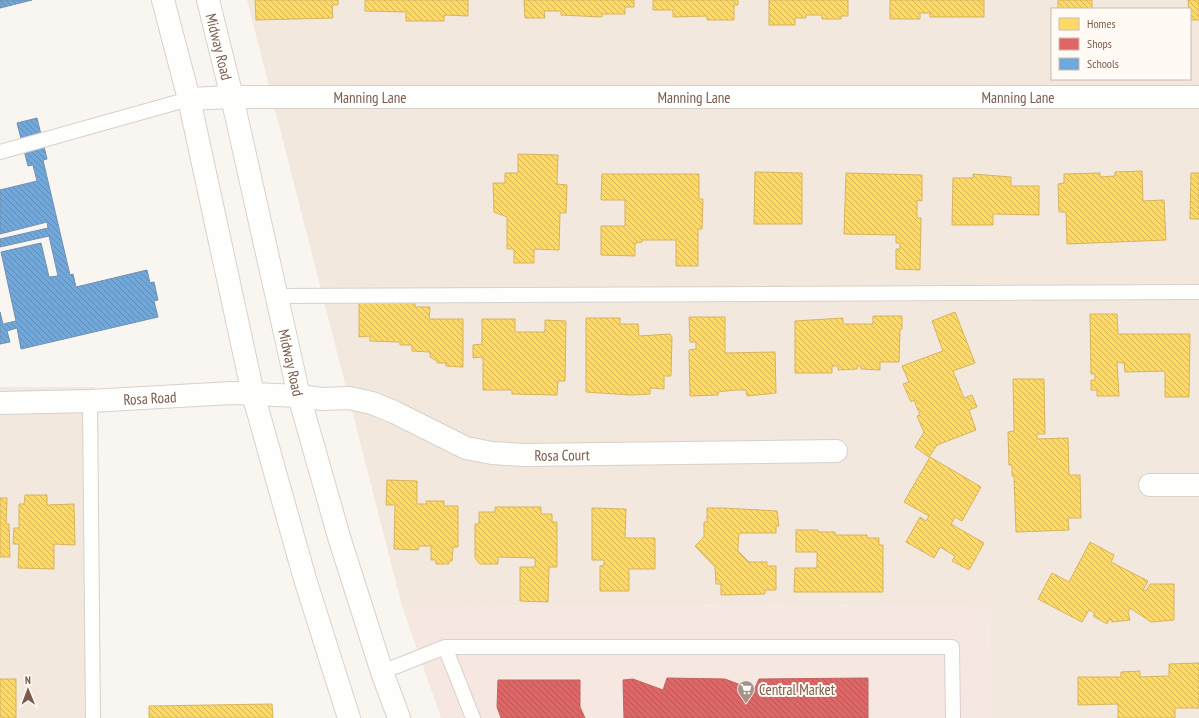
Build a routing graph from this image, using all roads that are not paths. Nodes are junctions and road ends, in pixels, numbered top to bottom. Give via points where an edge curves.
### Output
1 (163, 0) edge
2 (208, 0) edge
3 (232, 97) junction
4 (1199, 97) edge
5 (189, 99) junction
6 (0, 152) edge
7 (1199, 292) edge
8 (277, 296) junction
9 (253, 394) junction
10 (299, 396) junction
11 (90, 400) junction
12 (0, 403) edge
13 (836, 451) dead end
14 (1150, 485) dead end
15 (1199, 485) edge
16 (445, 647) junction
17 (382, 672) junction
18 (93, 718) edge
19 (349, 718) edge
20 (399, 718) edge
21 (472, 718) edge
22 (953, 718) edge

1 - 5 street
2 - 3 street, Midway Road
3 - 4 street, Manning Lane
3 - 5 street, Manning Lane
3 - 8 street, Midway Road
5 - 6 lane
5 - 9 street
7 - 8 lane
8 - 10 street, Midway Road
9 - 10 street, Rosa Road
9 - 11 street, Rosa Road
9 - 19 street via 304,579
10 - 13 street, Rosa Court via 322,399 349,398 372,403 466,448 492,453 524,455
10 - 17 street, Midway Road via 339,537
11 - 12 street, Rosa Road
11 - 18 lane
14 - 15 street
16 - 17 lane
16 - 21 lane
16 - 22 lane via 952,647
17 - 20 street, Midway Road

